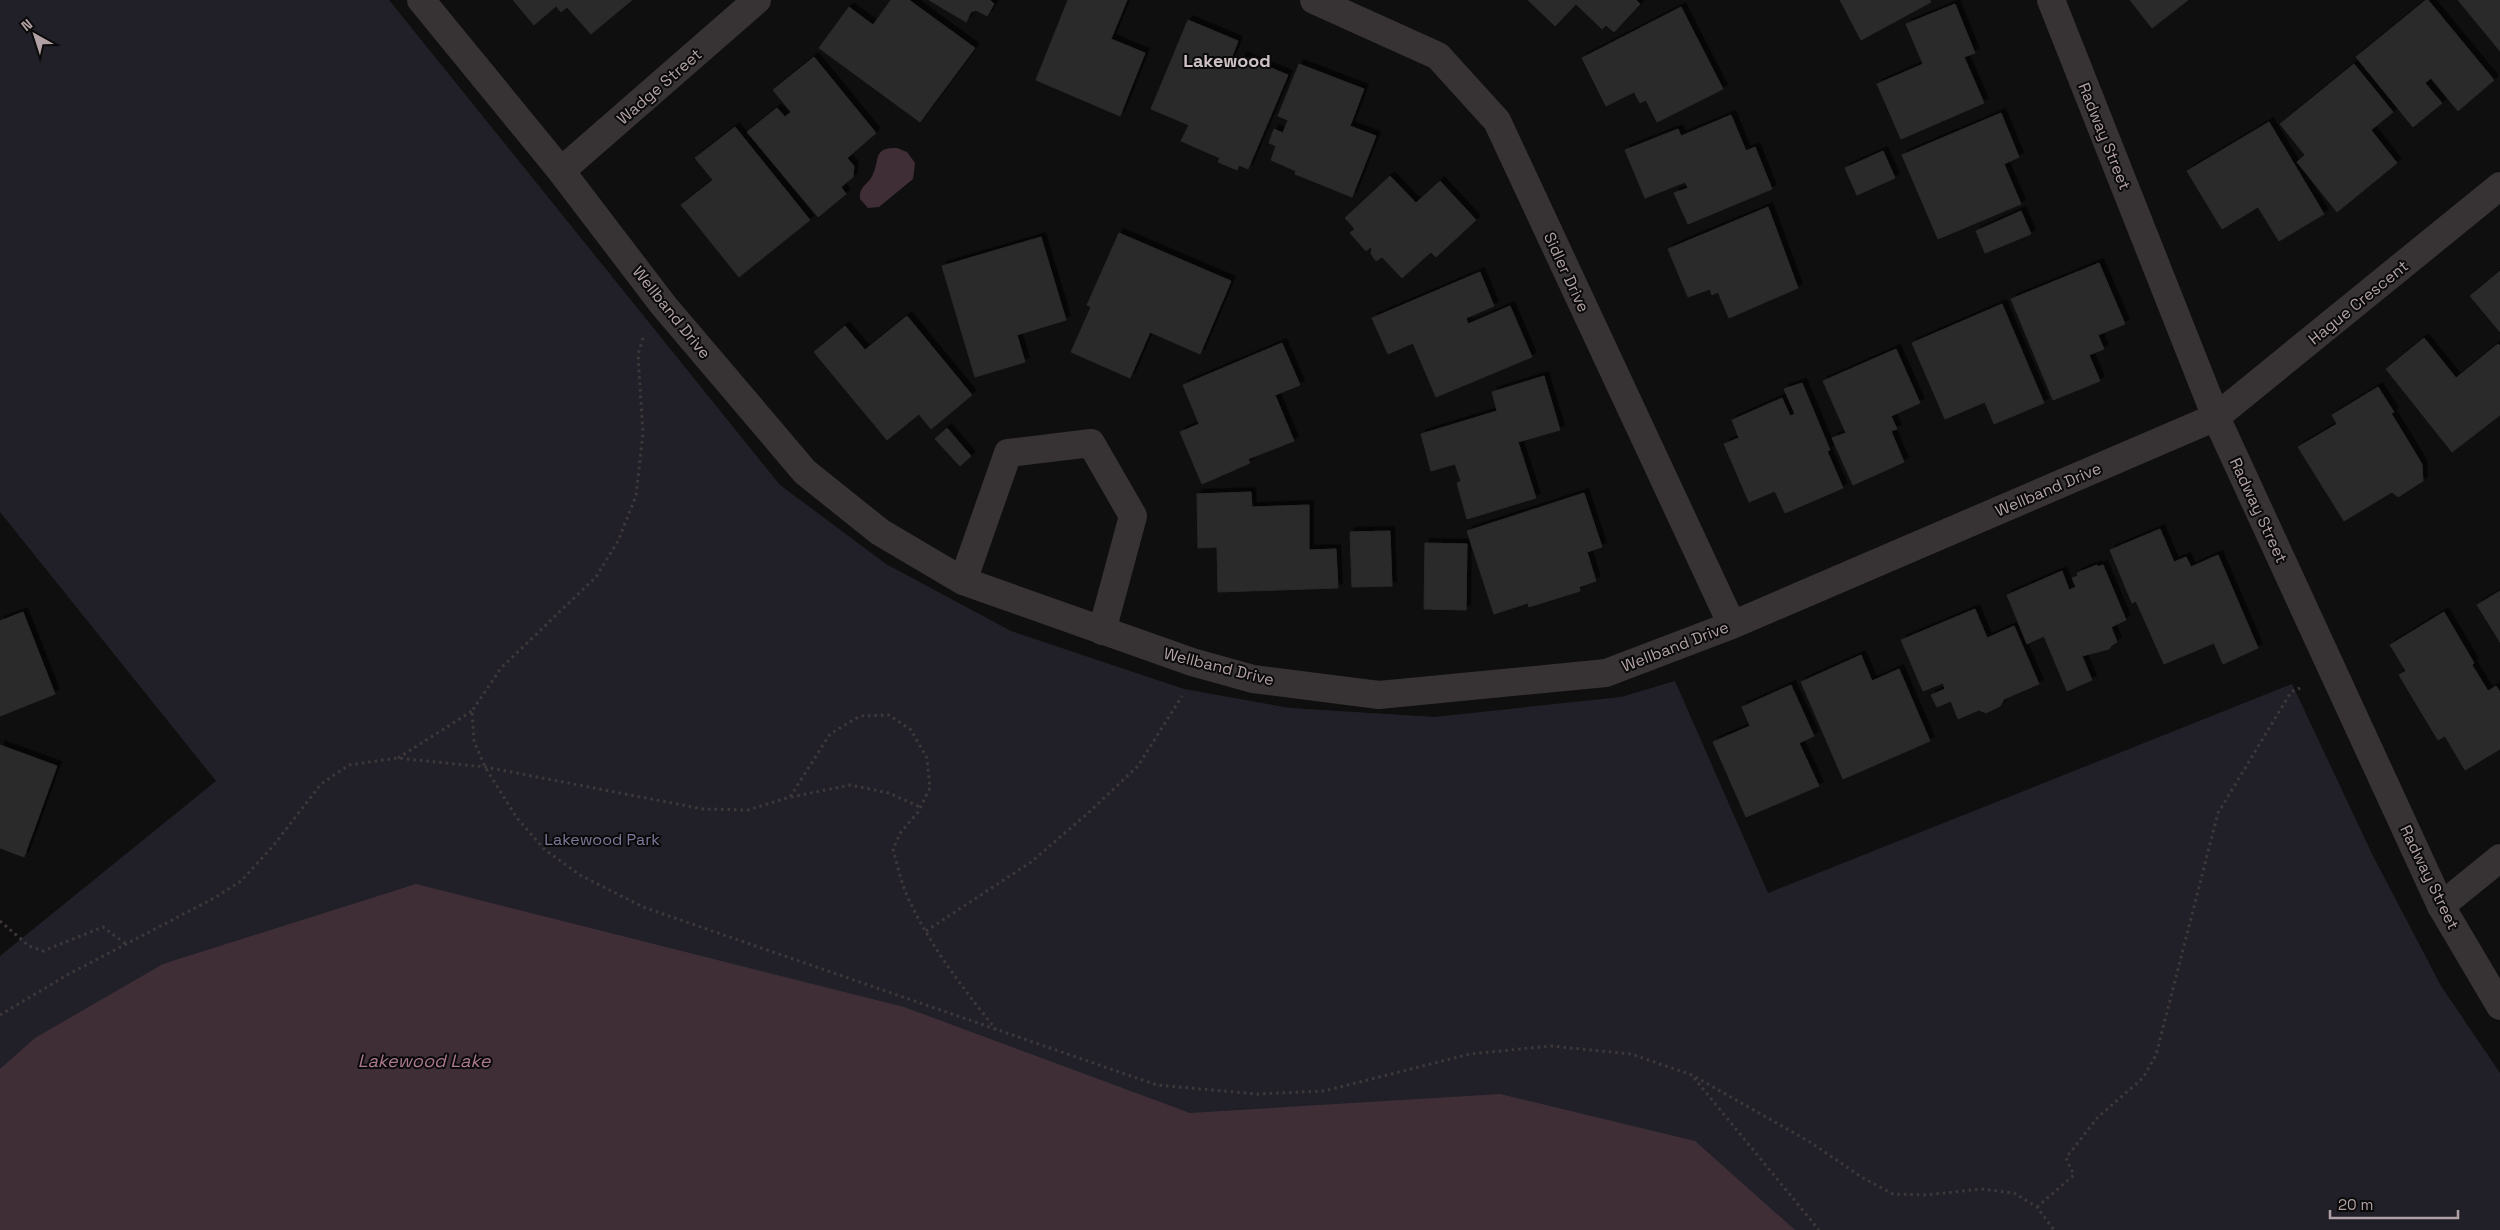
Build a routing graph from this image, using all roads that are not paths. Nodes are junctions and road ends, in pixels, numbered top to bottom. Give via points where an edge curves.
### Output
1 (421, 0) edge
2 (757, 0) edge
3 (1314, 0) edge
4 (2051, 0) edge
5 (561, 171) junction
6 (2500, 186) edge
7 (2216, 417) junction
8 (962, 581) junction
9 (1732, 625) junction
10 (1102, 631) junction
11 (2500, 858) edge
12 (2441, 906) junction
13 (2500, 1006) edge

1 - 5 street, Wellband Drive
2 - 5 street, Wadge Street
3 - 9 street, Sidler Drive via 1438,56 1497,121
4 - 7 street, Radway Street
5 - 8 street, Wellband Drive via 664,306 805,472 880,532
6 - 7 street, Hague Crescent
7 - 9 street, Wellband Drive
7 - 12 street, Radway Street
8 - 10 street, Wellband Drive
8 - 10 street via 1008,453 1091,443 1133,516
9 - 10 street, Wellband Drive via 1606,673 1379,695 1253,678 1192,662
11 - 12 street
12 - 13 street, Radway Street

